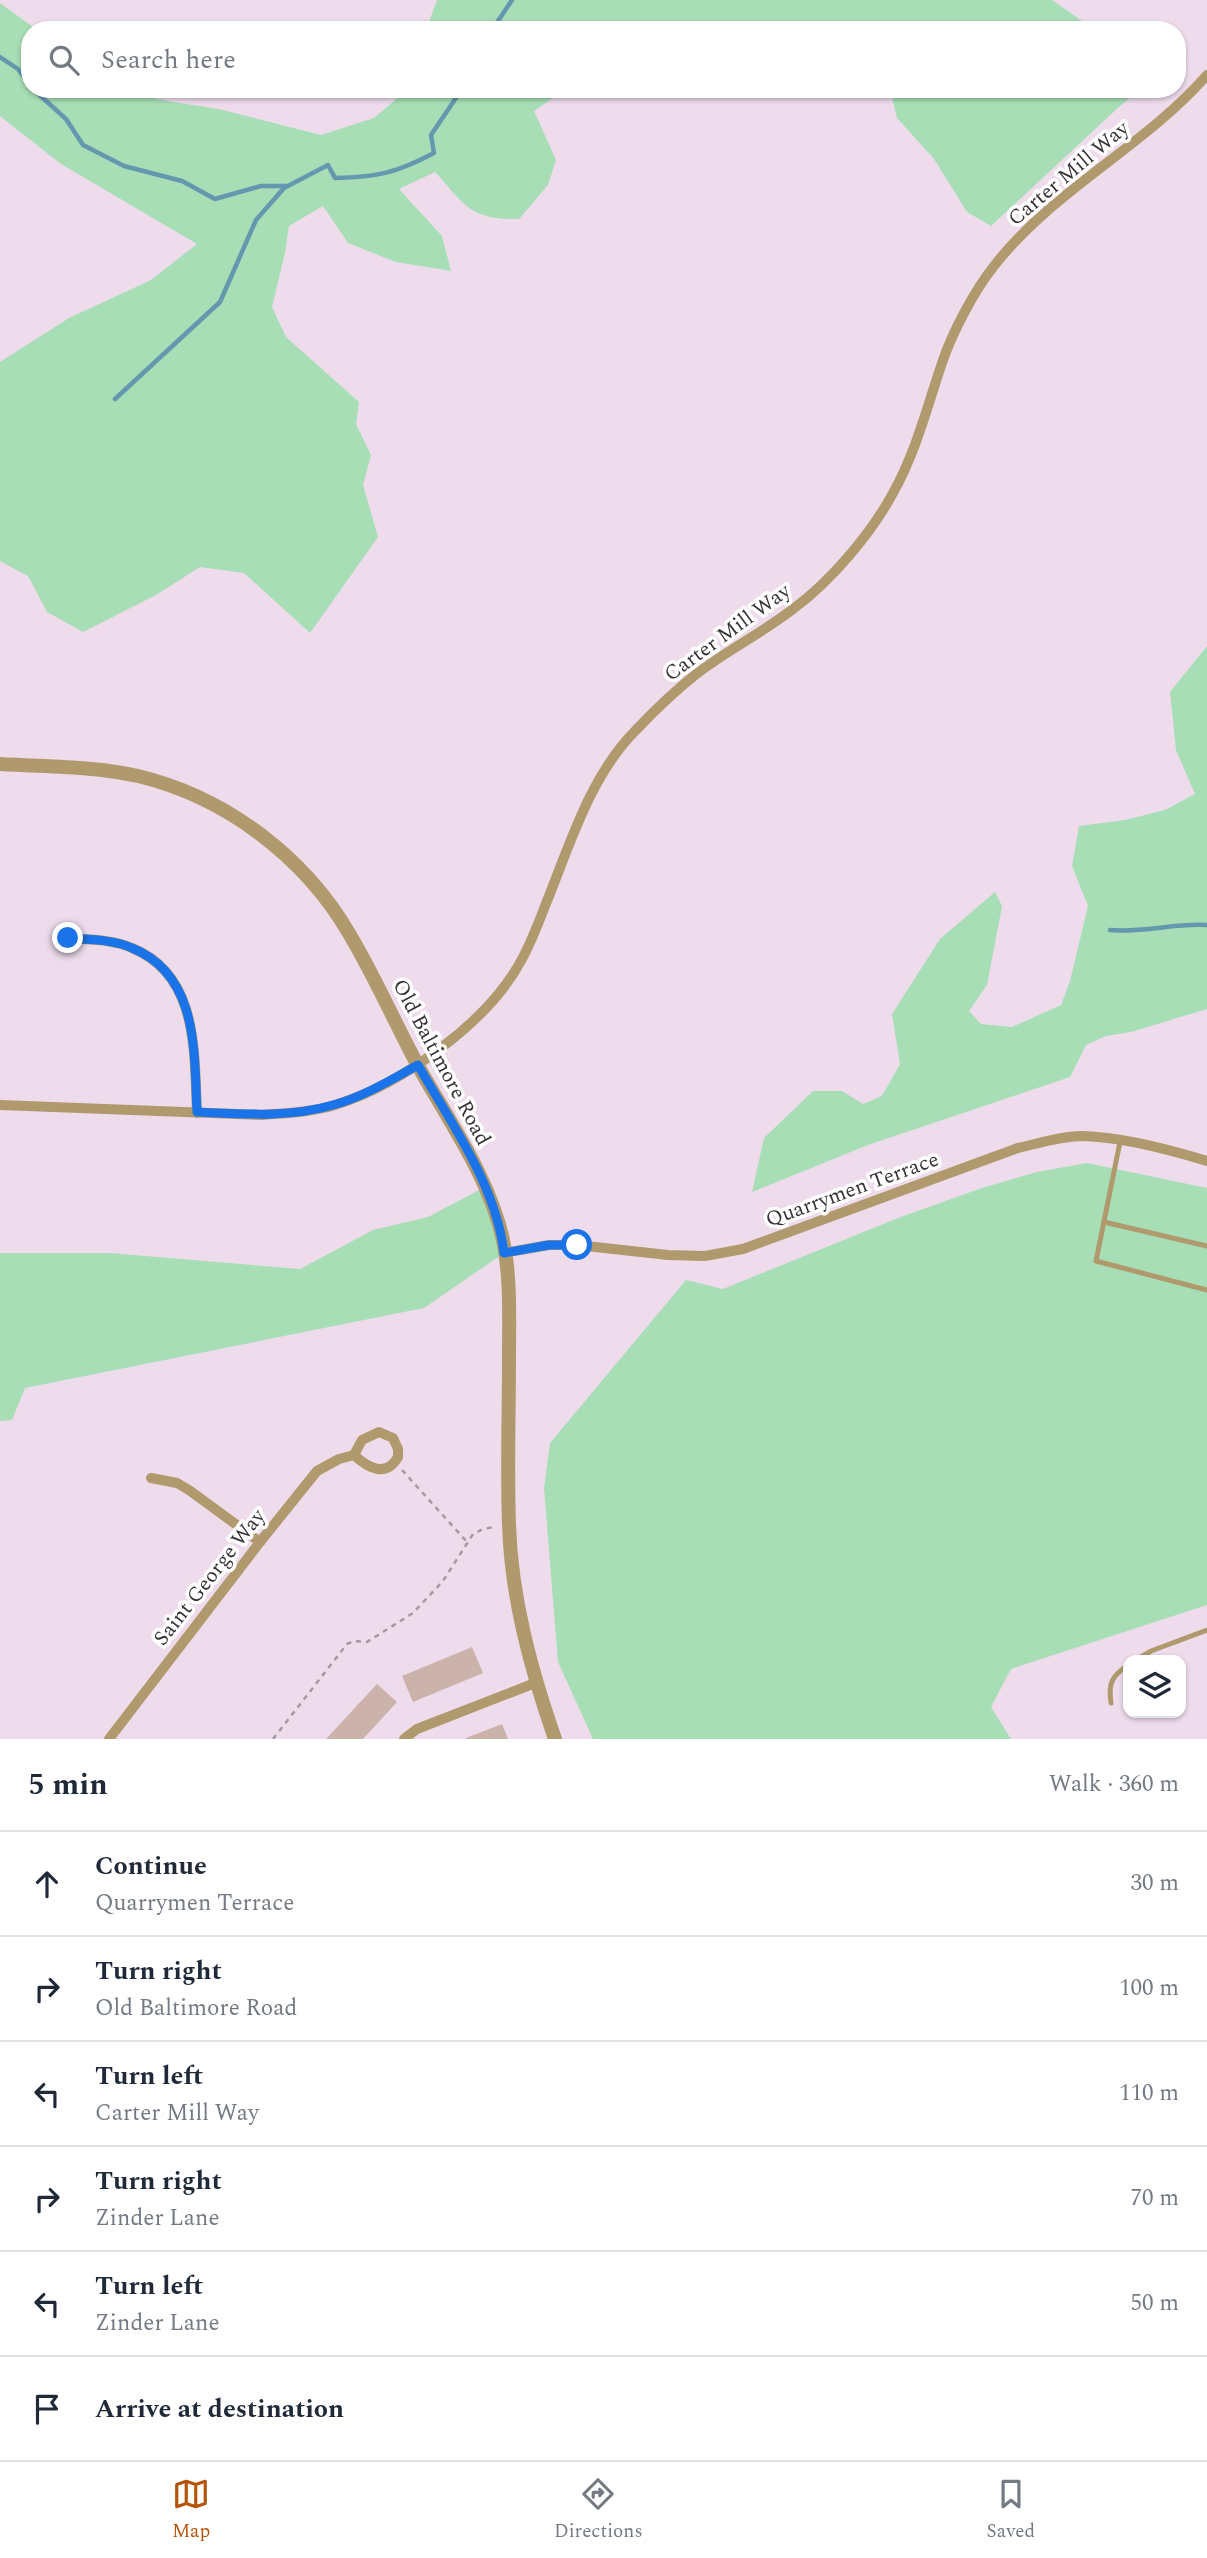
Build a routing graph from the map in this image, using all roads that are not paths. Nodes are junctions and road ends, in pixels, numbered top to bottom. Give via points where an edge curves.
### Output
1 (1207, 75) edge
2 (0, 764) edge
3 (68, 938) dead end
4 (418, 1065) junction
5 (0, 1105) edge
6 (197, 1112) junction
7 (1120, 1142) junction
8 (1207, 1161) edge
9 (1104, 1222) junction
10 (1207, 1246) edge
11 (504, 1253) junction
12 (1207, 1290) edge
13 (354, 1455) junction
14 (151, 1478) dead end
15 (260, 1542) junction
16 (1207, 1630) edge
17 (1144, 1655) edge
18 (1123, 1669) edge
19 (535, 1683) junction
20 (1111, 1703) dead end
21 (109, 1739) edge
22 (404, 1739) edge
23 (555, 1739) edge

1 - 4 street, Carter Mill Way via 1185,101 1041,216 993,266 957,327 922,430 893,494 868,531 796,608 694,676 633,732 585,806 522,960 473,1021
2 - 4 street, Old Baltimore Road via 139,776 193,794 239,819 284,853 320,890 350,934
3 - 6 street via 131,947 168,974 191,1024
4 - 6 street, Carter Mill Way via 334,1105 262,1115
4 - 11 street, Old Baltimore Road via 485,1187
5 - 6 street, Carter Mill Way
7 - 8 street, Quarrymen Terrace via 1164,1148
7 - 9 lane
7 - 11 street, Quarrymen Terrace via 1085,1136 1018,1148 743,1249 705,1256 549,1245
9 - 10 lane
9 - 12 lane via 1096,1261
11 - 19 street, Old Baltimore Road via 510,1304 509,1524 518,1606
13 - 13 street, Saint George Way via 362,1440 373,1433 390,1435 397,1445 398,1457 381,1470 364,1465
13 - 15 street, Saint George Way via 317,1471
14 - 15 street via 189,1490
15 - 21 street, Saint George Way
16 - 17 lane
18 - 20 lane via 1111,1679
19 - 22 street via 417,1729
19 - 23 street, Old Baltimore Road

